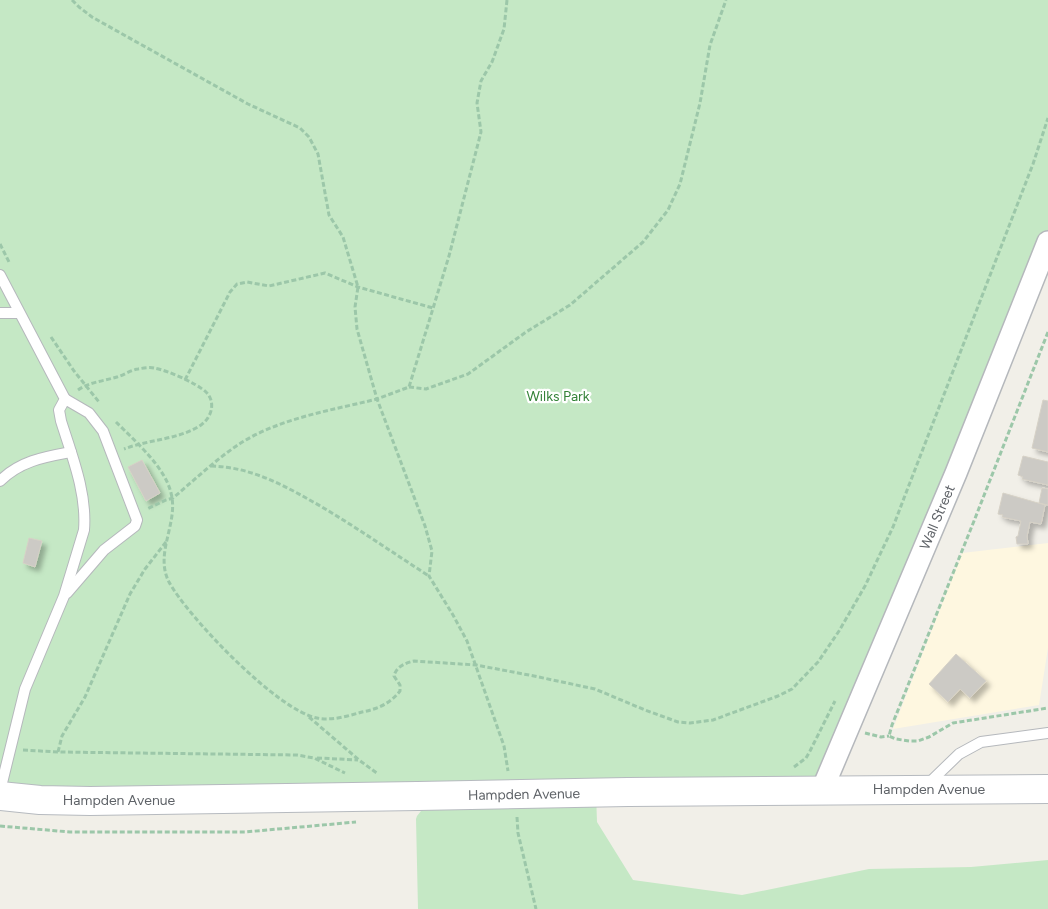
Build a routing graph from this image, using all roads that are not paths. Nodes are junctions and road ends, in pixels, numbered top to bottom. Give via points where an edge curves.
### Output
1 (1048, 242) edge
2 (0, 275) edge
3 (0, 313) edge
4 (18, 313) junction
5 (65, 399) junction
6 (70, 452) junction
7 (0, 480) edge
8 (64, 596) junction
9 (1048, 733) edge
10 (923, 789) junction
11 (1048, 789) edge
12 (822, 790) junction
13 (0, 791) edge
14 (0, 796) edge

1 - 12 street, Wall Street via 956,473
2 - 4 lane
3 - 4 lane
4 - 5 lane
5 - 6 lane via 59,410
5 - 8 lane via 89,413 106,437 137,520 135,526 104,550
6 - 7 lane via 32,460
6 - 8 lane via 82,490 85,520
8 - 13 lane via 25,689
9 - 10 lane via 981,742 959,754
10 - 11 main road, Hampden Avenue
10 - 12 main road, Hampden Avenue
12 - 14 main road, Hampden Avenue, bridge via 90,801

